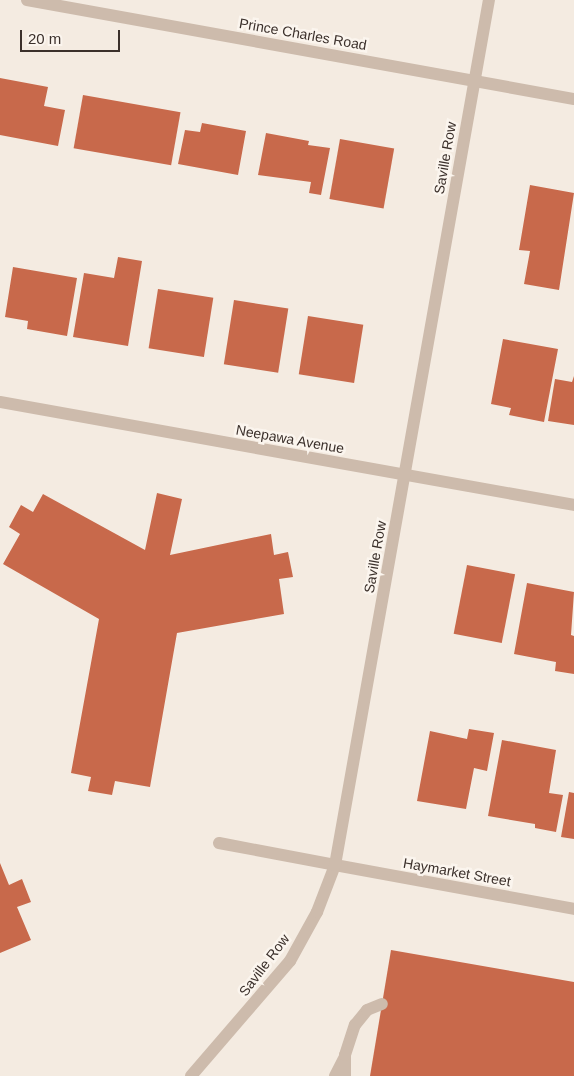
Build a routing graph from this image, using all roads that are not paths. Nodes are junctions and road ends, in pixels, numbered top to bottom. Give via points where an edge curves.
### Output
1 (27, 0) edge
2 (489, 0) edge
3 (474, 80) junction
4 (574, 100) edge
5 (0, 402) edge
6 (405, 476) junction
7 (574, 505) edge
8 (218, 843) dead end
9 (335, 865) junction
10 (574, 908) edge
11 (382, 1004) dead end
12 (345, 1055) junction
13 (191, 1076) edge
14 (335, 1076) edge
15 (345, 1076) edge

1 - 3 street, Prince Charles Road
2 - 3 street, Saville Row
3 - 4 street, Prince Charles Road
3 - 6 street, Saville Row
5 - 6 street, Neepawa Avenue
6 - 7 street, Neepawa Avenue
6 - 9 street, Saville Row
8 - 9 street, Haymarket Street
9 - 10 street, Haymarket Street
9 - 13 street, Saville Row via 317,912 290,961
11 - 12 street via 367,1010 355,1025
12 - 14 street
12 - 15 street

